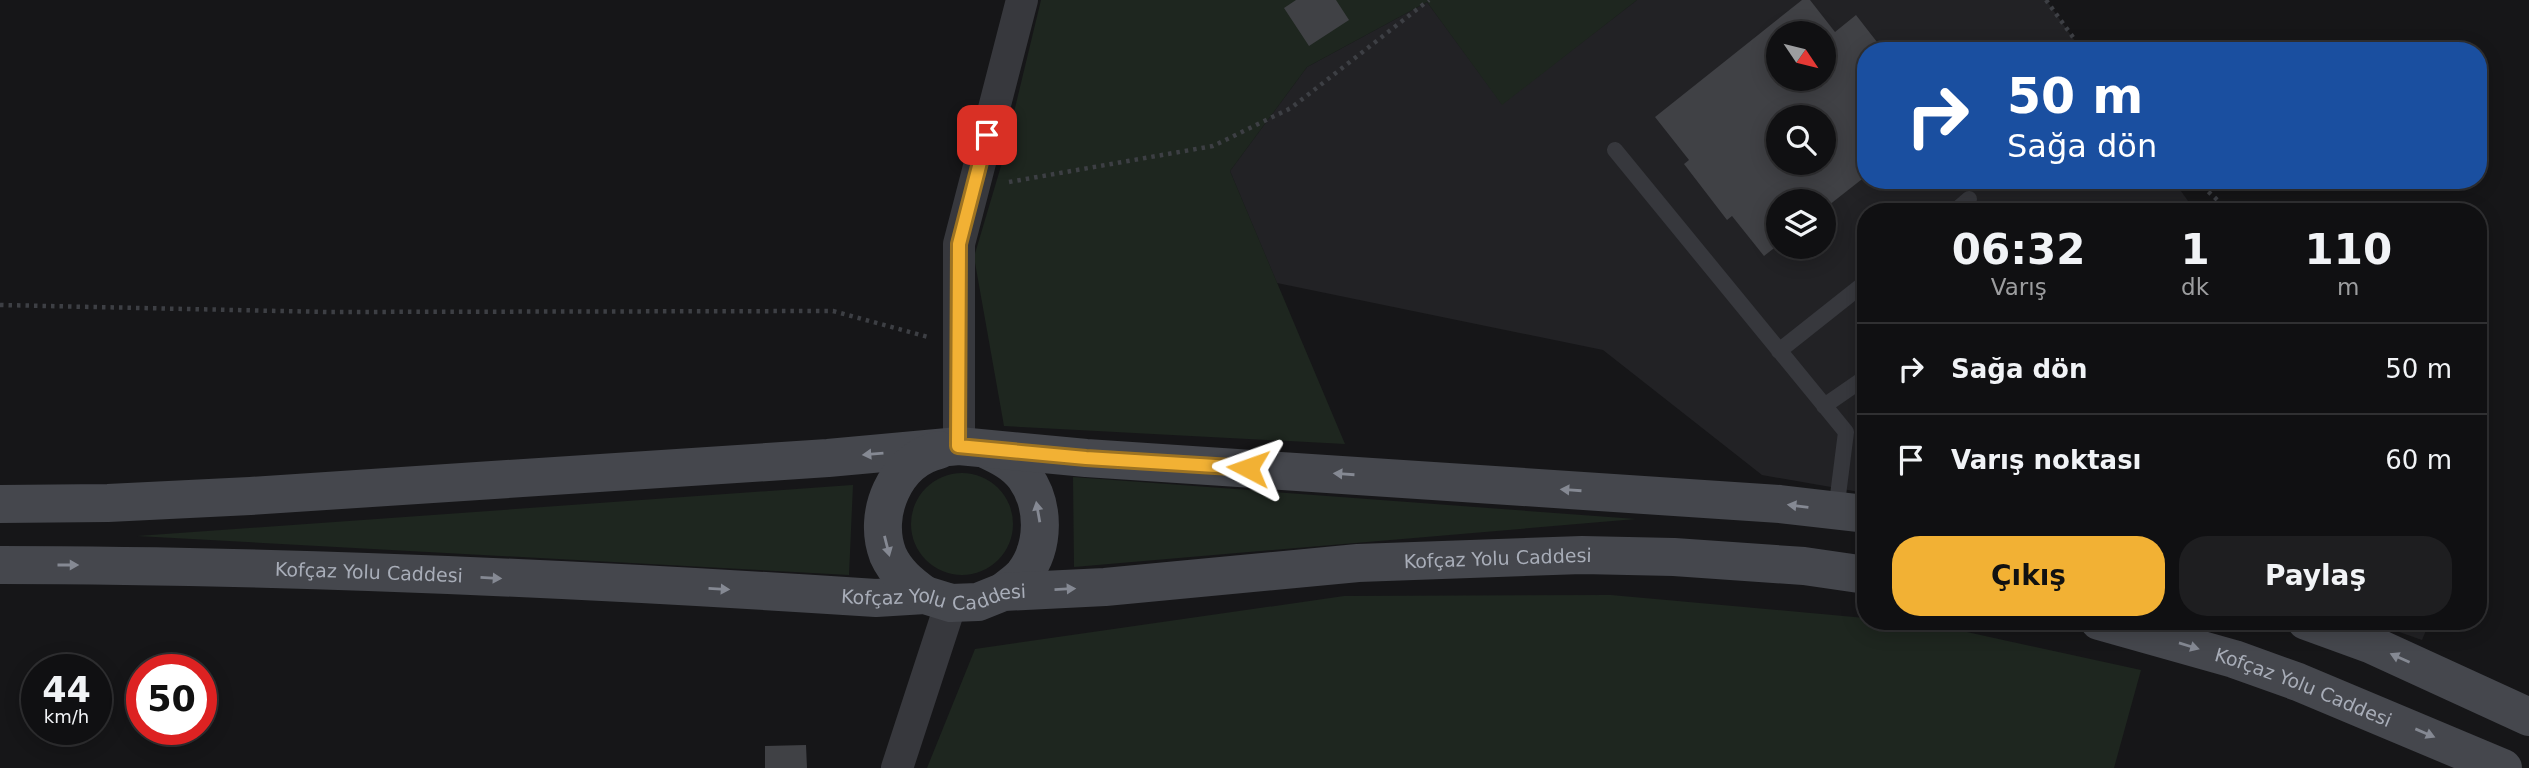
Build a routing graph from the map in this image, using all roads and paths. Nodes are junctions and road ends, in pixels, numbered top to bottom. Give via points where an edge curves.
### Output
1 (1022, 0) edge
2 (1429, 0) edge
3 (2046, 0) edge
4 (2076, 42) edge
5 (1615, 150) dead end
6 (973, 189) junction
7 (2206, 189) edge
8 (1969, 200) dead end
9 (1965, 203) edge
10 (2220, 203) edge
11 (1857, 289) edge
12 (0, 305) edge
13 (959, 346) junction
14 (1779, 351) junction
15 (1857, 383) edge
16 (1824, 405) junction
17 (971, 447) junction
18 (0, 504) edge
19 (1851, 513) edge
20 (0, 565) edge
21 (1857, 574) edge
22 (1003, 592) junction
23 (938, 599) junction
24 (2131, 630) edge
25 (2331, 630) edge
26 (2529, 717) edge
27 (897, 768) edge
28 (2503, 768) edge

1 - 6 street
2 - 6 path via 1291,108 1213,146
3 - 4 path
5 - 14 lane
6 - 13 street via 959,244
7 - 10 path
8 - 9 lane
11 - 14 lane
12 - 13 path via 327,312 833,311
13 - 17 street
14 - 16 lane
15 - 16 lane
16 - 19 lane via 1846,432
17 -> 18 main road via 250,496
19 -> 17 main road via 1780,503
22 -> 17 main road via 1024,574 1037,550 1041,522 1036,498 1024,476 1006,459
17 -> 23 main road via 934,451 912,463 895,481 886,504 883,529 888,555 903,578
20 -> 23 main road, Kofçaz Yolu Caddesi via 330,570
22 -> 21 main road, Kofçaz Yolu Caddesi via 1358,563 1582,555 1674,557
22 - 23 main road, Kofçaz Yolu Caddesi via 978,602
23 - 27 street
24 -> 28 main road, Kofçaz Yolu Caddesi via 2298,682
26 -> 25 main road

